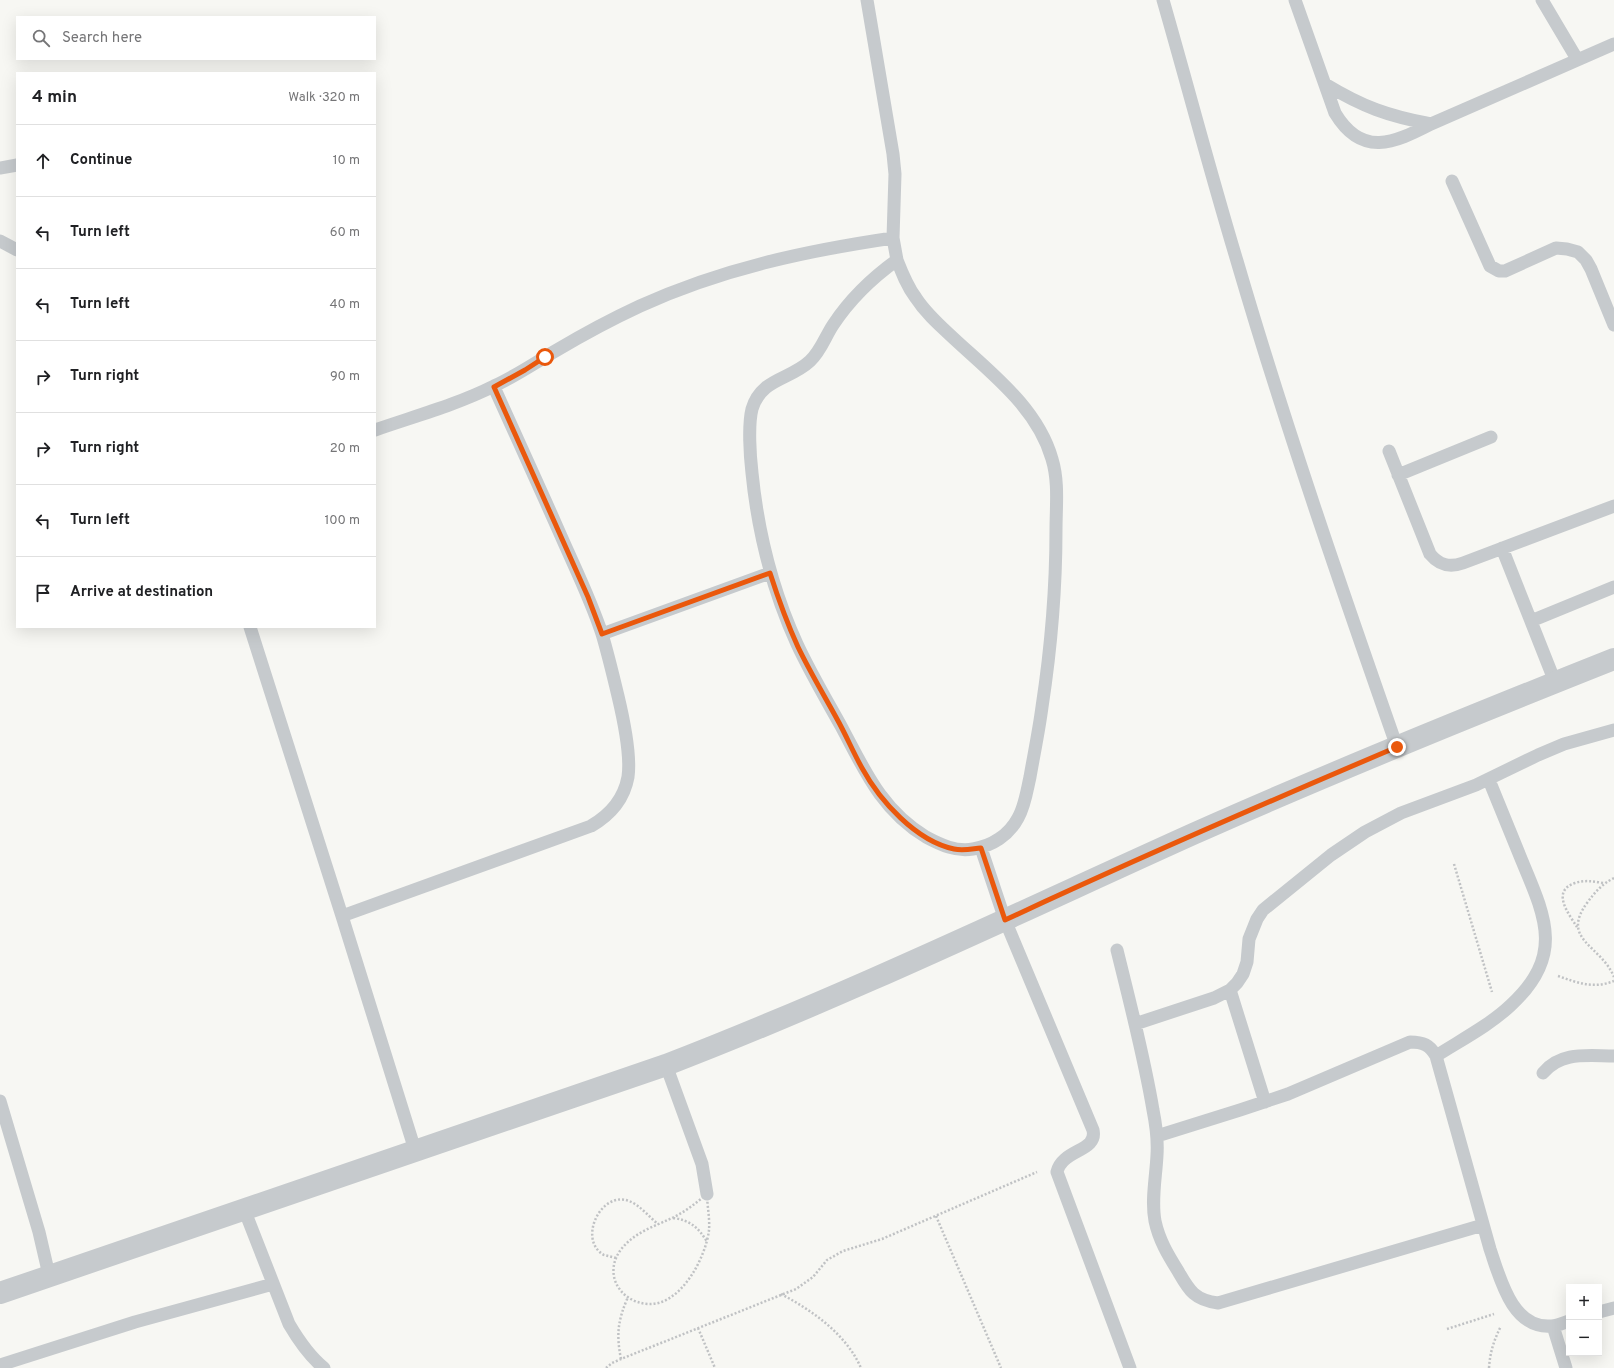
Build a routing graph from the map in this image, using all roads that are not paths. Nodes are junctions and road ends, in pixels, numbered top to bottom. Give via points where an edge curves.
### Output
1 (867, 0) edge
2 (1163, 0) edge
3 (1295, 0) edge
4 (1542, 0) edge
5 (1614, 44) edge
6 (1577, 59) junction
7 (1325, 84) junction
8 (1431, 124) junction
9 (16, 165) edge
10 (0, 168) edge
11 (1452, 181) dead end
12 (893, 238) junction
13 (0, 241) edge
14 (16, 249) edge
15 (897, 260) junction
16 (1614, 325) edge
17 (494, 387) junction
18 (376, 430) edge
19 (1491, 437) dead end
20 (1389, 451) dead end
21 (1398, 474) junction
22 (1614, 506) edge
23 (1502, 548) junction
24 (770, 573) junction
25 (1614, 587) edge
26 (1531, 622) junction
27 (250, 628) edge
28 (602, 634) junction
29 (1614, 658) edge
30 (1555, 682) junction
31 (1614, 730) edge
32 (1397, 747) junction
33 (1489, 780) junction
34 (981, 848) junction
35 (342, 916) junction
36 (1005, 920) junction
37 (1117, 950) dead end
38 (1230, 990) junction
39 (1135, 1024) junction
40 (1436, 1056) junction
41 (1614, 1056) edge
42 (666, 1066) junction
43 (1542, 1073) dead end
44 (0, 1101) edge
45 (1265, 1102) junction
46 (1157, 1136) junction
47 (415, 1150) junction
48 (707, 1194) road end
49 (244, 1209) junction
50 (1483, 1225) junction
51 (49, 1276) junction
52 (273, 1284) junction
53 (0, 1293) edge
54 (1614, 1308) edge
55 (1602, 1311) edge
56 (1566, 1322) edge
57 (1552, 1326) junction
58 (0, 1365) edge
59 (324, 1368) edge
60 (1130, 1368) edge
61 (1566, 1368) edge

1 - 12 lane via 893,154
2 - 32 lane via 1237,262 1288,425
3 - 7 lane
4 - 6 lane
5 - 6 lane
6 - 8 lane
7 - 8 lane via 1376,111
7 - 8 lane via 1342,125 1364,140 1391,142
9 - 10 lane
11 - 16 lane via 1490,266 1499,271 1505,270 1556,248 1578,252 1592,269
12 - 15 lane
12 - 17 lane via 831,247 769,261 682,288 597,327
13 - 14 lane
15 - 24 lane via 866,284 847,305 818,353 799,370 767,386 753,406 750,417 751,463 756,508
15 - 34 lane via 905,281 917,300 1024,406 1047,444 1056,479 1054,610 1048,670 1028,786 1020,815 1012,828
17 - 18 lane
17 - 28 lane
19 - 21 lane
20 - 21 lane
21 - 23 lane via 1430,554 1435,560 1441,564 1456,566
22 - 23 lane
23 - 26 lane
24 - 28 lane
24 - 34 lane via 782,610 801,653 862,768 886,803 920,833 941,845 967,850
25 - 26 lane
26 - 30 lane
27 - 35 lane
28 - 35 lane via 623,717 628,760 628,776 624,790 610,812 591,826
29 - 30 street
30 - 32 street
31 - 33 lane via 1564,744
32 - 36 street via 1203,830
33 - 38 lane via 1401,813 1365,832 1270,903 1257,919 1249,939 1243,974
33 - 40 lane via 1539,902 1545,924 1546,941 1539,968 1522,994 1499,1015
34 - 36 lane
35 - 47 lane
36 - 42 street via 779,1020
36 - 60 lane via 1093,1130 1091,1143 1062,1161 1057,1172
37 - 39 lane
38 - 39 lane via 1214,998
38 - 45 lane
39 - 46 lane
40 - 45 lane via 1427,1044 1410,1042
40 - 50 lane
41 - 43 lane via 1568,1057 1556,1061
42 - 47 street
42 - 48 lane via 702,1164
44 - 51 lane via 39,1232
45 - 46 lane
46 - 50 lane via 1153,1206 1159,1234 1164,1248 1189,1290 1198,1298 1208,1301 1218,1303
47 - 49 street
49 - 51 street
49 - 52 lane
50 - 57 lane via 1496,1268 1514,1308 1527,1320 1543,1326
51 - 53 street
52 - 58 lane via 135,1322
52 - 59 lane via 298,1340
54 - 55 lane
56 - 57 lane
57 - 61 lane

